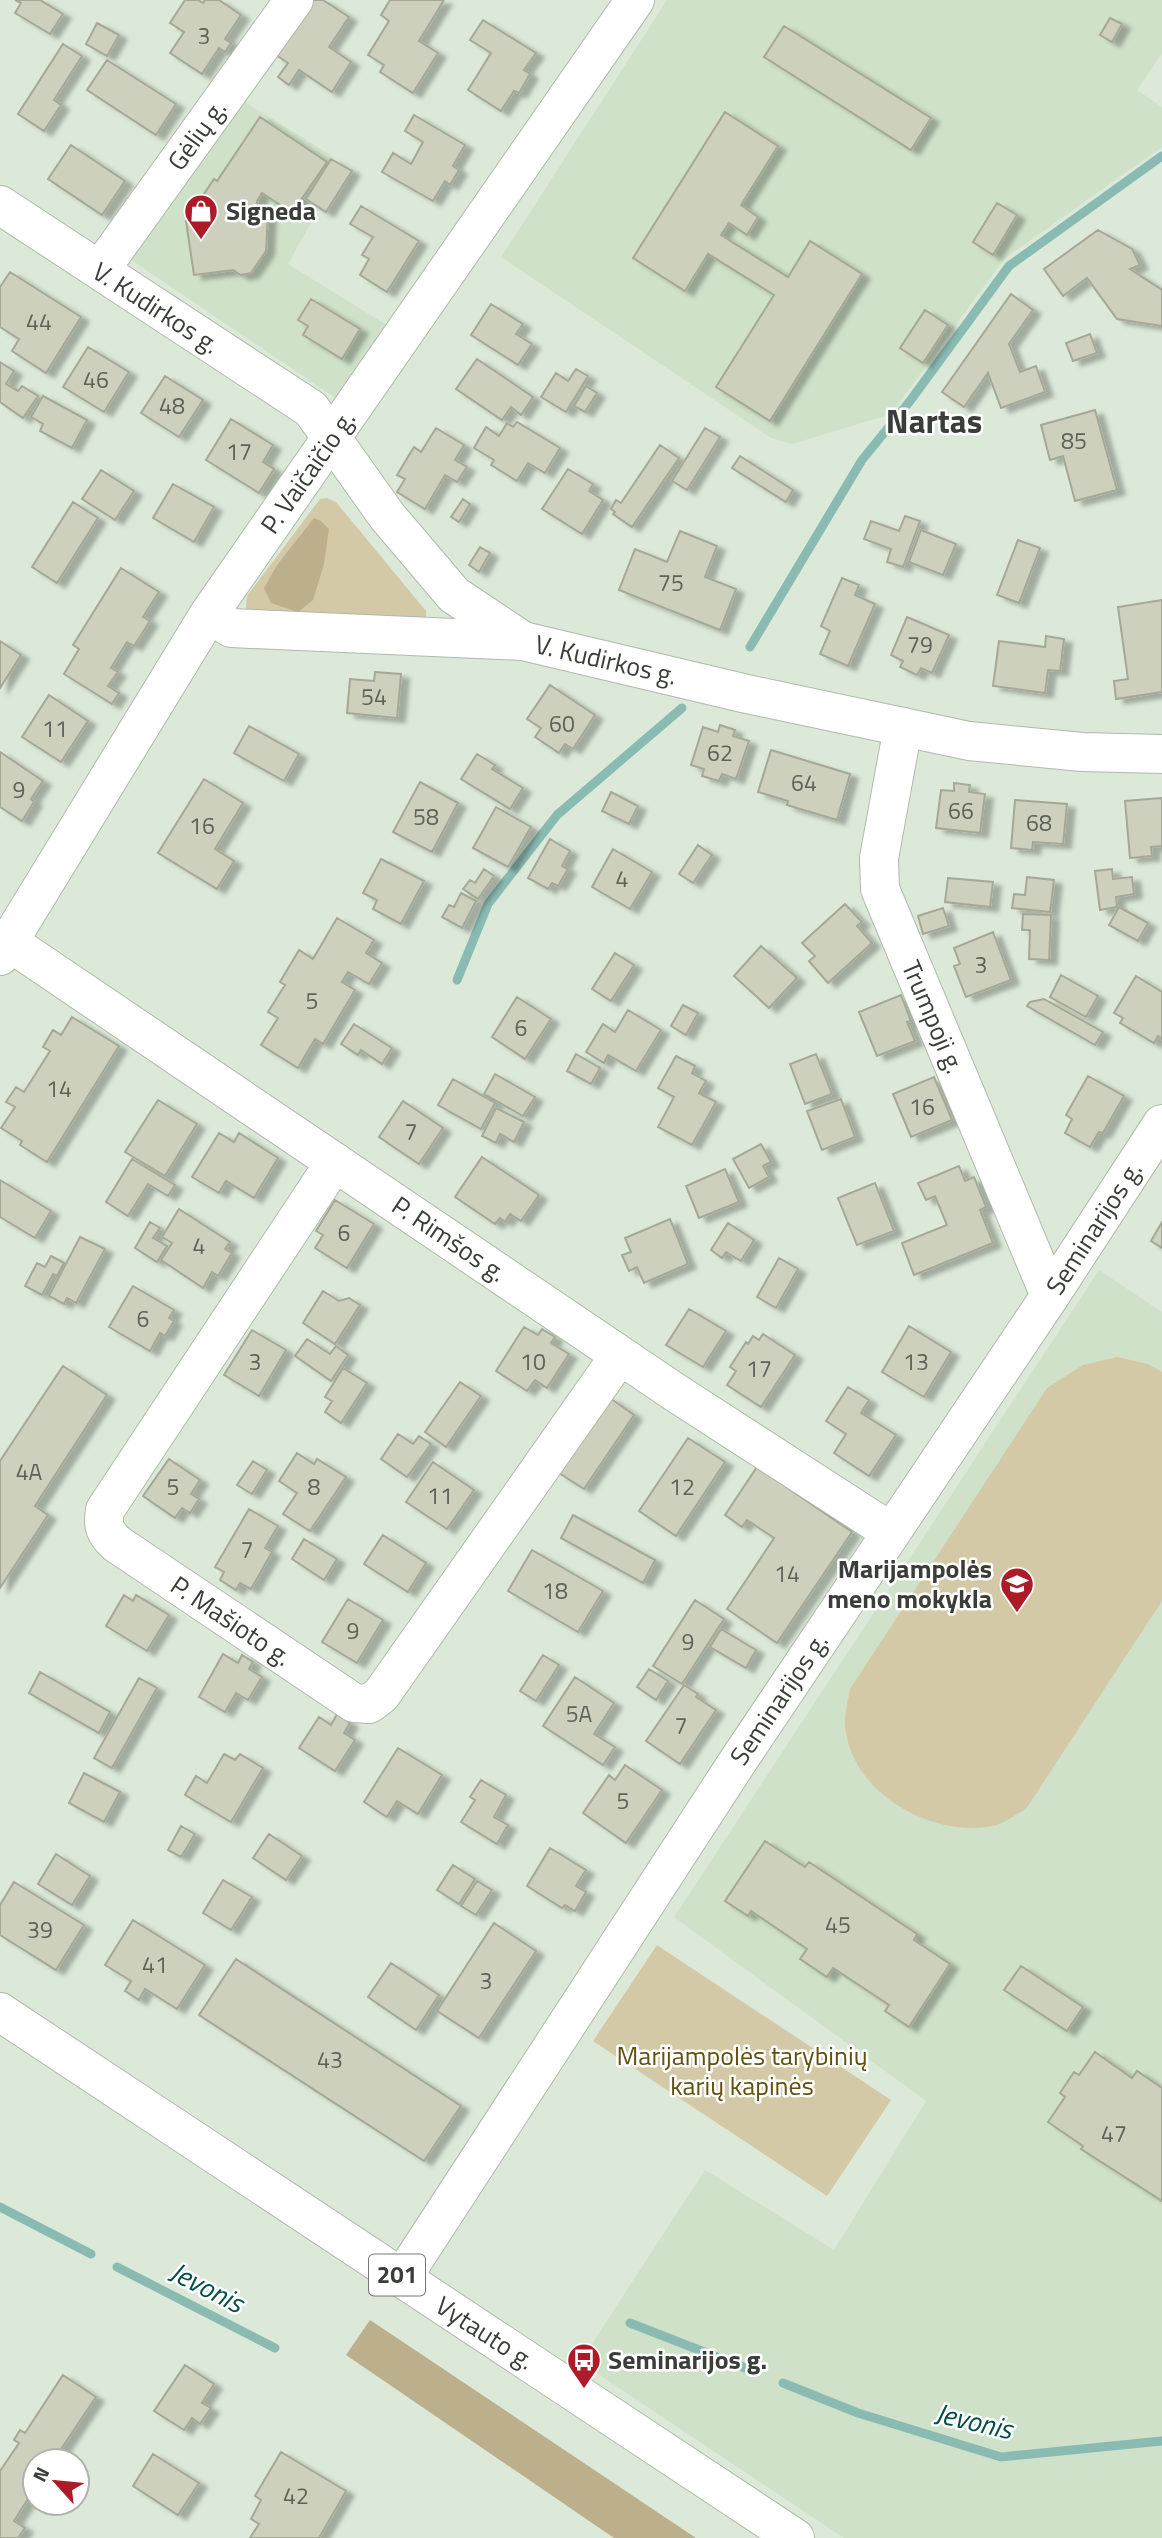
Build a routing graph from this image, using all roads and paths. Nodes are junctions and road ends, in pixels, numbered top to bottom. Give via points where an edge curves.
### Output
1 (294, 0) edge
2 (635, 0) edge
3 (0, 205) edge
4 (100, 270) junction
5 (331, 438) junction
6 (454, 595) junction
7 (209, 614) junction
8 (428, 637) junction
9 (523, 641) junction
10 (903, 727) junction
11 (1162, 754) edge
12 (5, 949) edge
13 (1162, 1124) edge
14 (335, 1162) junction
15 (1050, 1296) junction
16 (620, 1355) junction
17 (891, 1532) junction
18 (0, 2012) edge
19 (402, 2278) junction
20 (795, 2538) edge

1 - 4 street, Gėlių g.
2 - 5 street, P. Vaičaičio g.
3 - 4 street, V. Kudirkos g.
4 - 5 street, V. Kudirkos g. via 311,410
5 - 6 street, V. Kudirkos g. via 387,516
5 - 7 street, P. Vaičaičio g.
6 - 8 street via 443,620
6 - 9 street, V. Kudirkos g.
7 - 8 street via 231,628
7 - 12 street, P. Vaičaičio g.
8 - 9 street
9 - 10 street, V. Kudirkos g.
10 - 11 street, V. Kudirkos g. via 969,741
10 - 15 street, Trumpoji g. via 879,858 880,889
12 - 14 street, P. Rimšos g.
13 - 15 street, Seminarijos g.
14 - 16 street, P. Rimšos g.
14 - 16 street, P. Mašioto g. via 105,1510 106,1534 117,1544 354,1703 369,1704 381,1695
15 - 17 street, Seminarijos g.
16 - 17 street, P. Rimšos g.
17 - 19 street, Seminarijos g.
18 - 19 street, Vytauto g. / 201
19 - 20 street, Vytauto g. / 201

